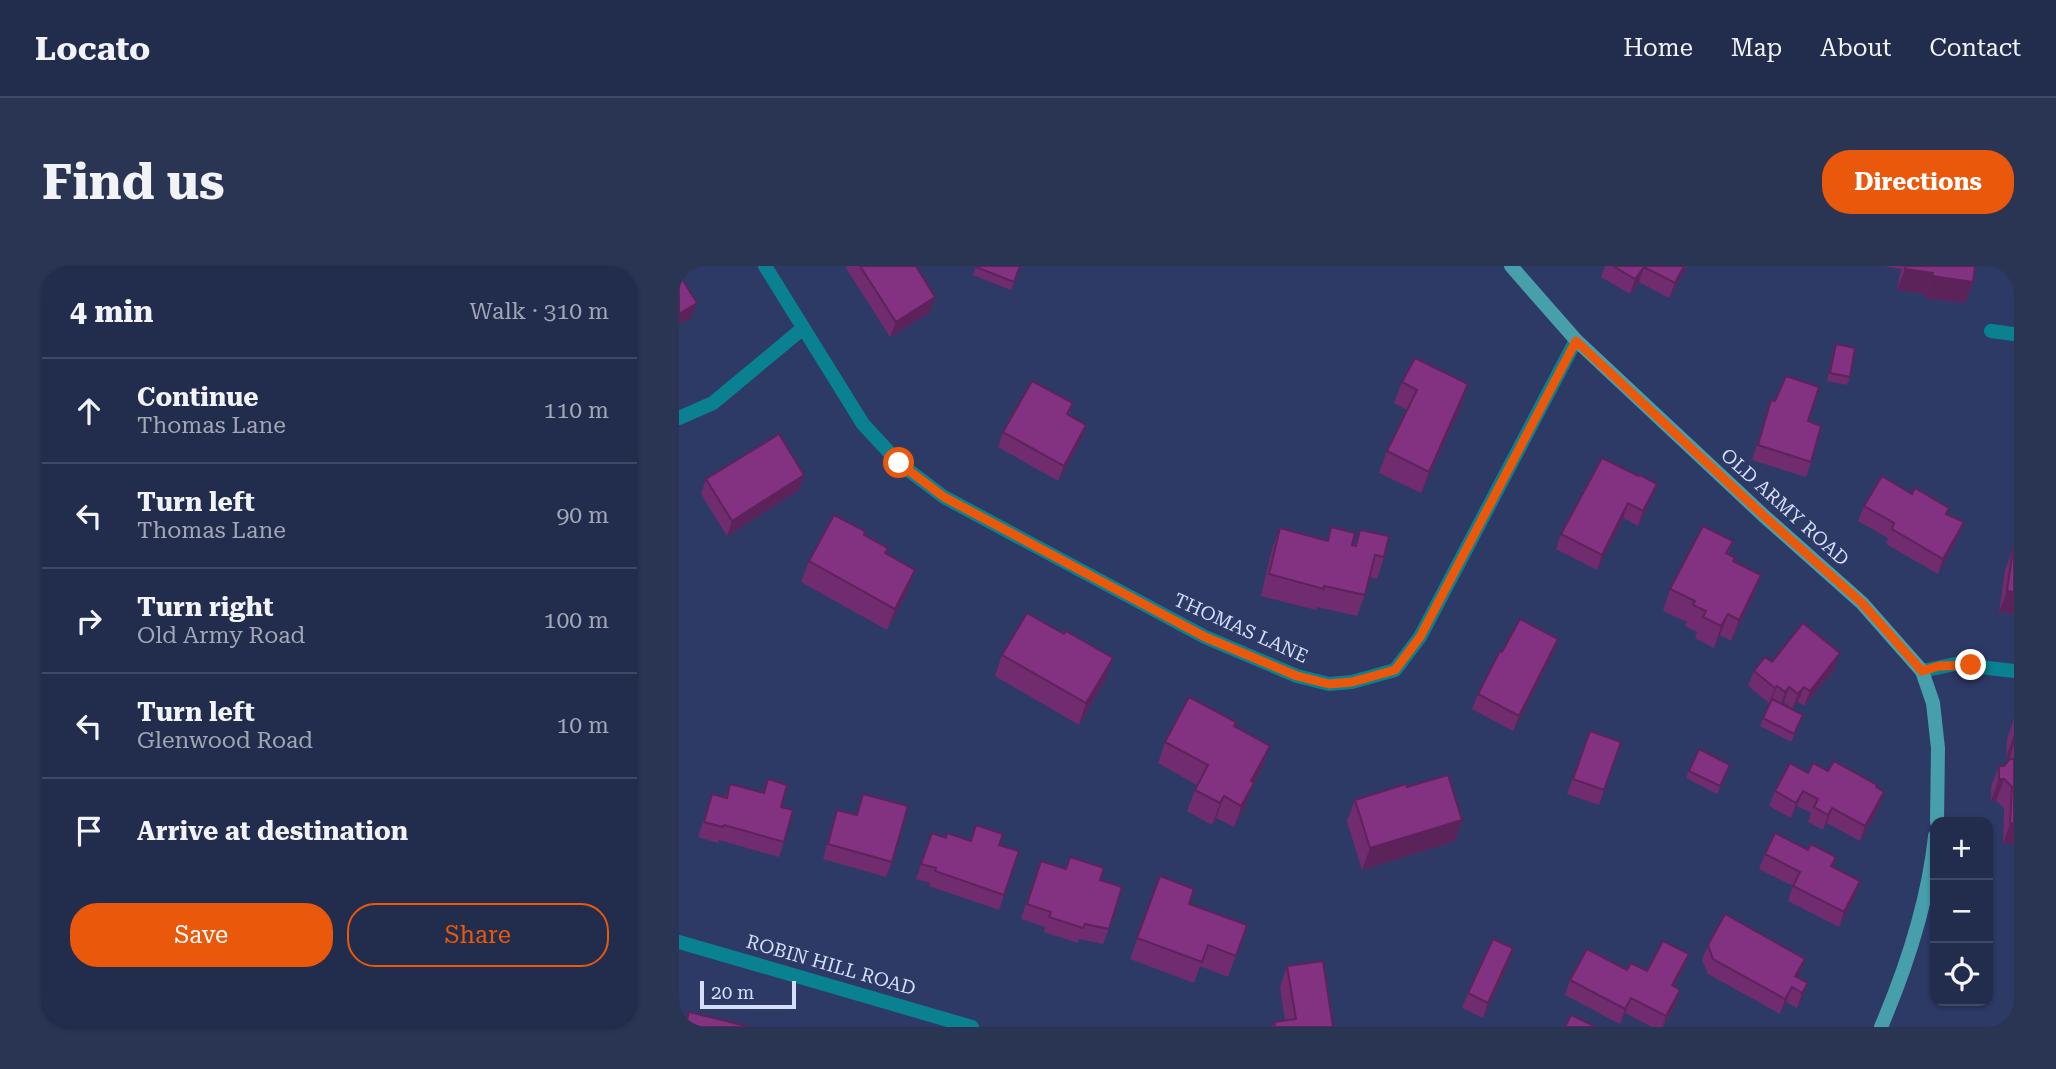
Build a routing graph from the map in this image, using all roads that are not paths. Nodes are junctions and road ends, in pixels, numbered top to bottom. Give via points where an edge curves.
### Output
1 (765, 266) edge
2 (1511, 266) edge
3 (802, 329) junction
4 (1991, 331) dead end
5 (2014, 334) edge
6 (1576, 341) junction
7 (679, 418) edge
8 (1922, 671) junction
9 (2014, 671) edge
10 (1937, 817) edge
11 (1930, 868) edge
12 (679, 942) edge
13 (972, 1027) edge
14 (1881, 1027) edge

1 - 3 street, THOMAS LANE
2 - 6 street, OLD ARMY ROAD
3 - 6 street, THOMAS LANE via 863,424 899,463 944,497 1205,637 1297,676 1329,684 1395,670 1420,637
3 - 7 street via 713,403
4 - 5 street
6 - 8 street, OLD ARMY ROAD via 1862,603
8 - 9 street via 1955,664
8 - 10 street, OLD ARMY ROAD via 1933,703 1938,748
11 - 14 street via 1915,935
12 - 13 street, ROBIN HILL ROAD

